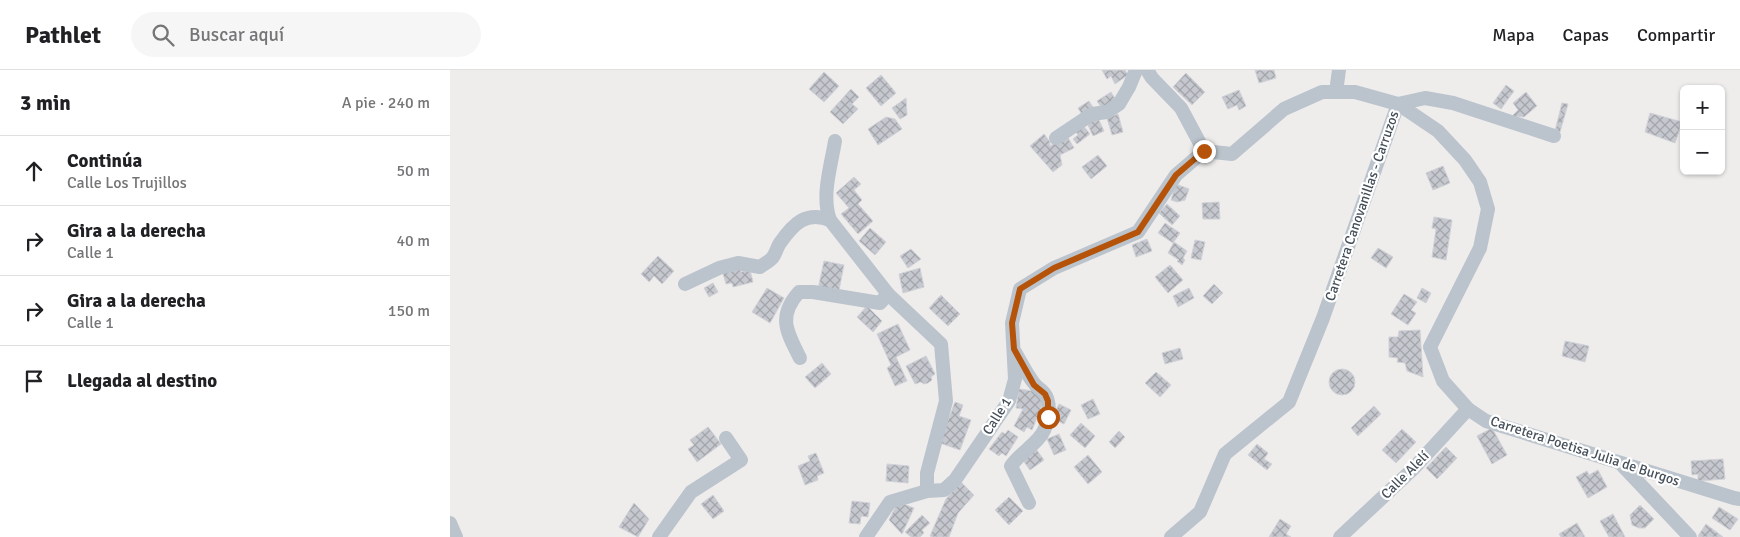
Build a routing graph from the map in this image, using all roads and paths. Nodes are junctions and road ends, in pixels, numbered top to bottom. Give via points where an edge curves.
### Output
1 (1136, 70) edge
2 (1147, 70) edge
3 (1339, 70) edge
4 (1336, 92) junction
5 (1398, 104) junction
6 (1554, 136) dead end
7 (1056, 138) dead end
8 (835, 141) dead end
9 (1204, 151) junction
10 (830, 220) junction
11 (685, 284) dead end
12 (888, 294) junction
13 (1014, 349) junction
14 (800, 358) dead end
15 (1468, 410) junction
16 (726, 438) dead end
17 (1621, 463) junction
18 (927, 491) junction
19 (1740, 499) edge
20 (1029, 503) dead end
21 (450, 523) edge
22 (456, 537) edge
23 (659, 537) edge
24 (866, 537) edge
25 (1171, 537) edge
26 (1340, 537) edge
27 (1690, 537) edge

1 - 7 street via 1119,104 1107,112 1092,114
2 - 9 street via 1181,108
3 - 4 street
4 - 5 street, Carretera Canovanillas - Carruzos via 1355,92
4 - 9 street, Carretera Canovanillas - Carruzos via 1322,92 1284,109 1232,154
5 - 6 street via 1425,98 1452,103
5 - 15 street, Carretera Poetisa Julia de Burgos via 1438,131 1465,160 1480,182 1488,208 1480,248 1430,347 1443,381
5 - 25 street, Carretera Canovanillas - Carruzos via 1323,318 1289,402 1225,454 1200,512
8 - 10 street via 826,195
9 - 13 street, Calle 1 via 1176,175 1138,232 1054,268 1020,289 1012,323
10 - 11 street via 808,217 797,224 780,243 773,258 760,267 738,263
10 - 12 street
12 - 14 street via 880,303 799,292 786,315 786,331
12 - 18 street via 941,344 946,402 926,473
13 - 18 street, Calle 1 via 1015,379 1009,400 955,480 944,490
13 - 20 street via 1031,380 1048,401 1046,429 1011,466
15 - 17 street, Carretera Poetisa Julia de Burgos via 1486,420
15 - 26 street, Calle Alelí via 1413,469
16 - 23 street via 741,460 691,492
17 - 19 street, Carretera Poetisa Julia de Burgos
17 - 27 street
18 - 24 street, Calle 1 via 890,502
21 - 22 street

